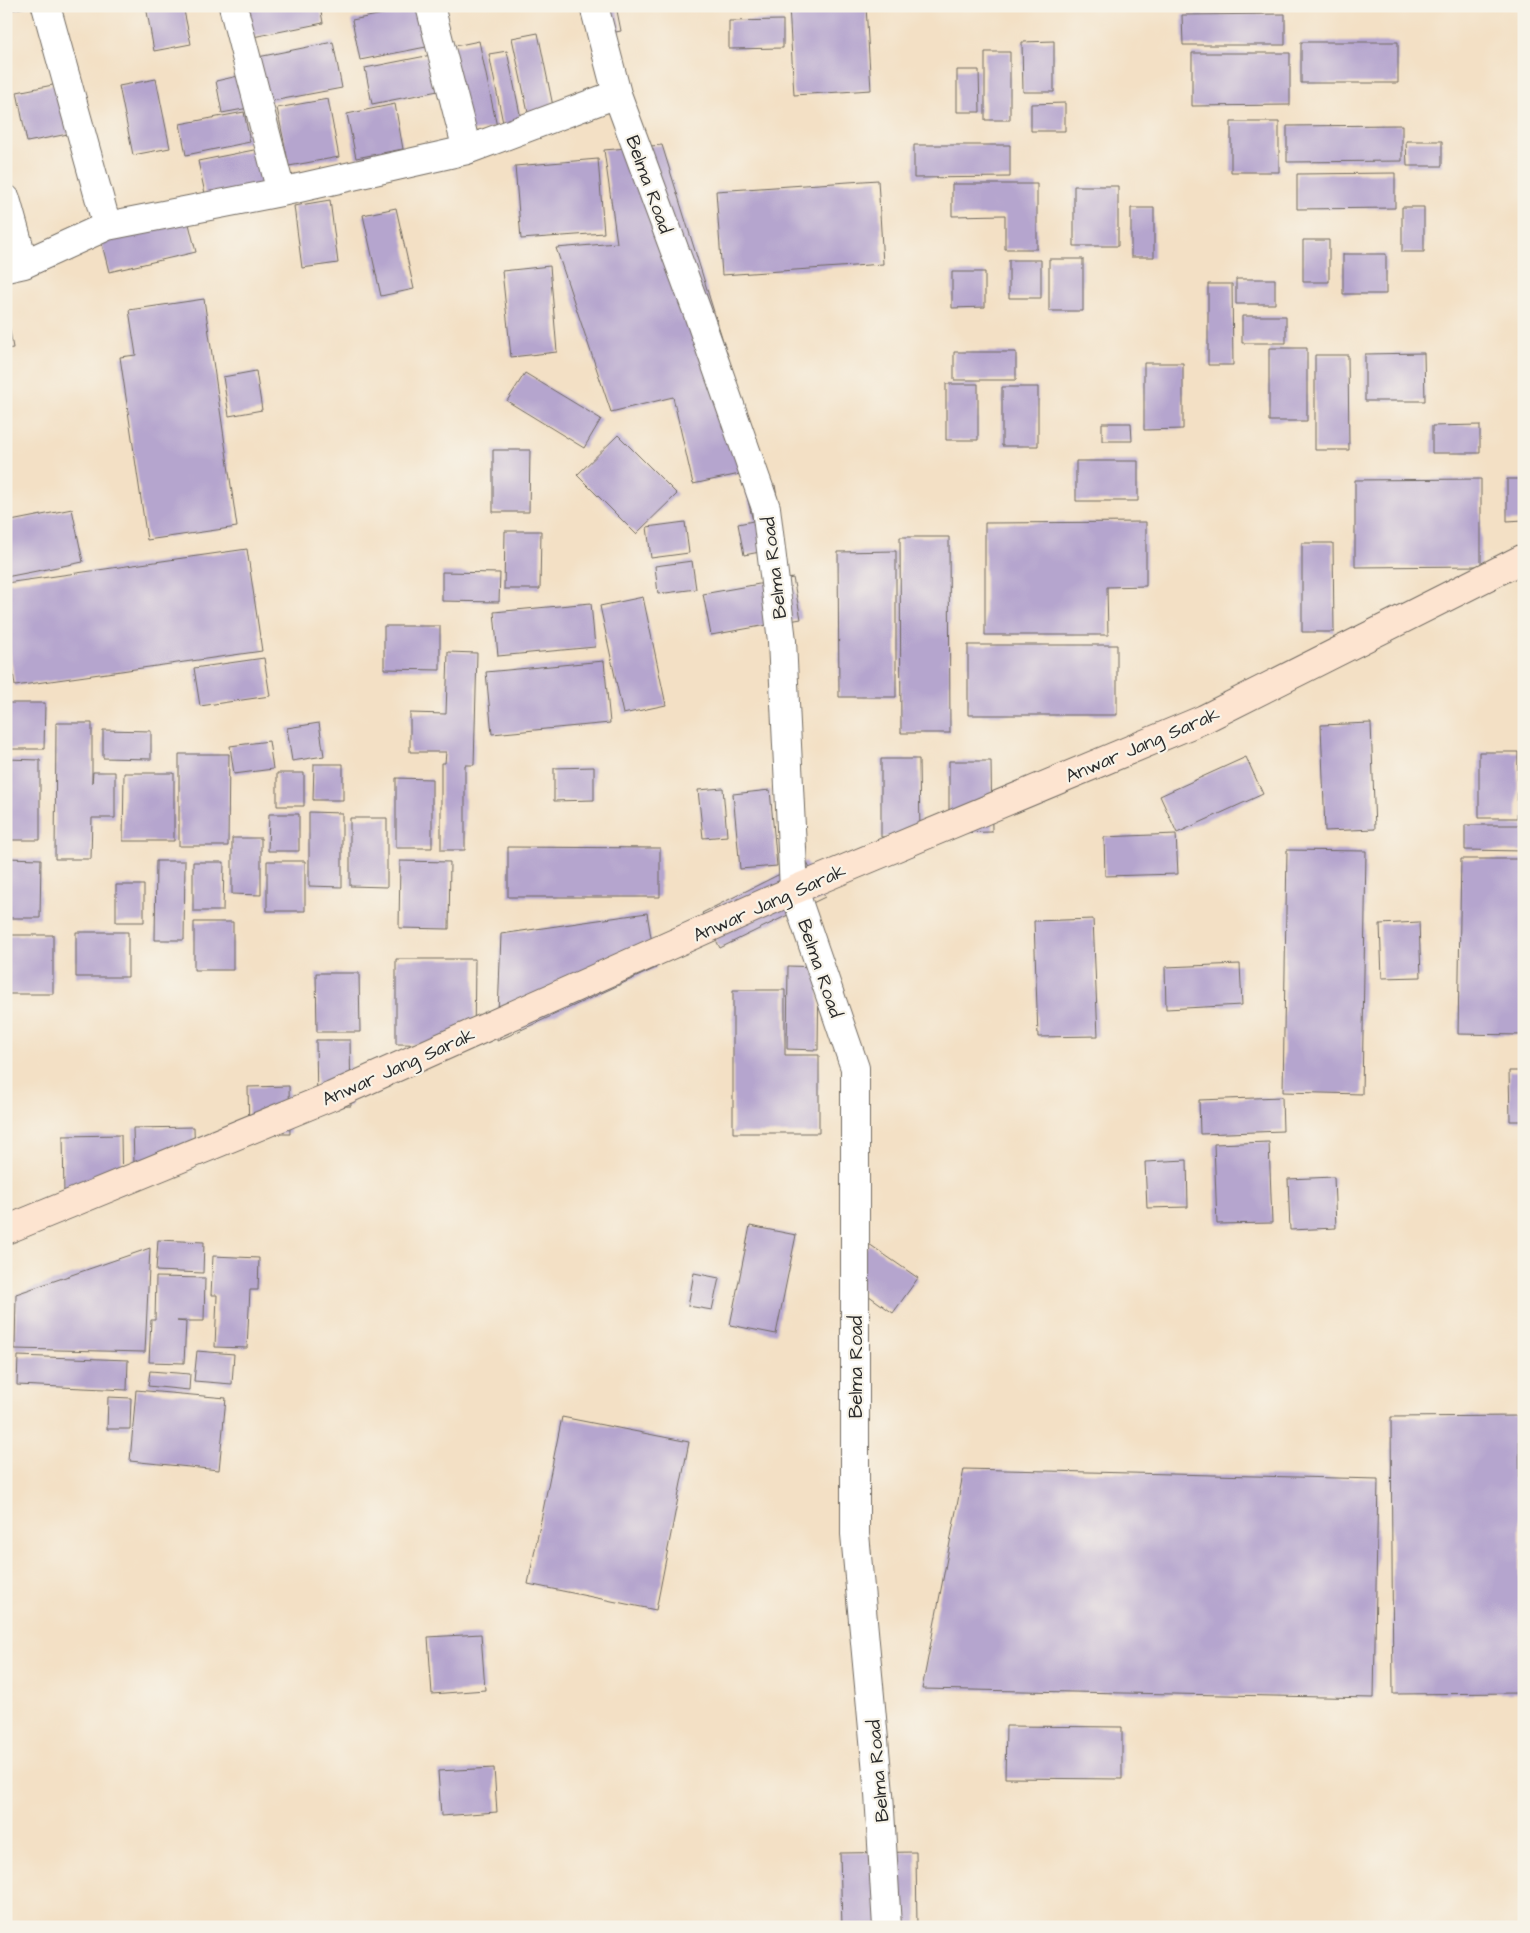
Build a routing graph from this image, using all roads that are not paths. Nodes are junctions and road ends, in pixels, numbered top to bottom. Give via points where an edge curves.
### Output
1 (46, 6) edge
2 (234, 6) edge
3 (430, 6) edge
4 (594, 6) edge
5 (617, 94) junction
6 (467, 150) junction
7 (281, 192) junction
8 (6, 199) edge
9 (107, 226) junction
10 (15, 266) edge
11 (1524, 558) edge
12 (794, 890) junction
13 (6, 1230) edge
14 (887, 1927) edge

1 - 9 street
2 - 7 street
3 - 6 street
4 - 5 street, Belma Road
5 - 6 street
5 - 12 street, Belma Road via 766,508 782,641
6 - 7 street
7 - 9 street
8 - 10 street
9 - 10 street
11 - 12 main road, Anwar Jang Sarak via 1204,719
12 - 13 main road, Anwar Jang Sarak via 332,1096
12 - 14 street, Belma Road via 855,1068 855,1534 879,1794

